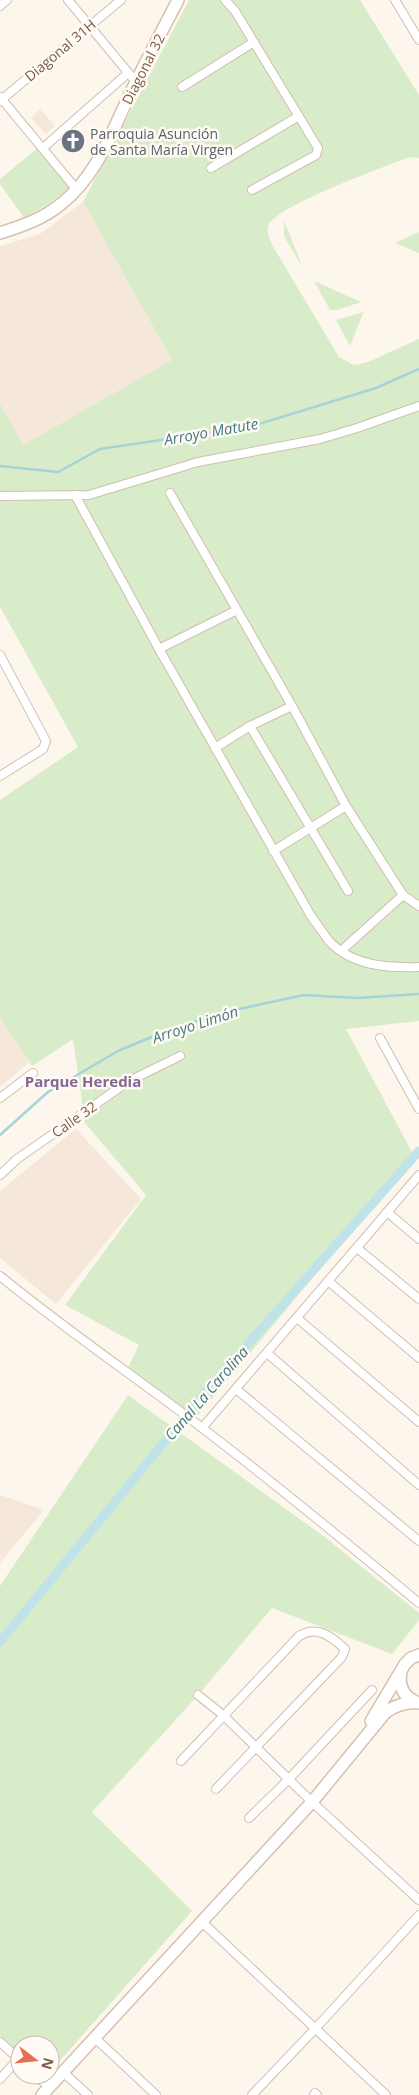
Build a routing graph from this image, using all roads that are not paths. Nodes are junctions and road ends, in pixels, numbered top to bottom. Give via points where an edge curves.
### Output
1 (7, 0) edge
2 (68, 0) edge
3 (121, 0) edge
4 (178, 0) edge
5 (225, 0) edge
6 (396, 0) edge
7 (0, 6) edge
8 (90, 26) junction
9 (419, 40) edge
10 (254, 42) junction
11 (132, 78) junction
12 (182, 87) dead end
13 (1, 99) edge
14 (299, 116) junction
15 (42, 148) junction
16 (211, 168) dead end
17 (77, 190) junction
18 (252, 190) dead end
19 (0, 234) edge
20 (419, 406) edge
21 (170, 493) dead end
22 (75, 495) junction
23 (0, 496) edge
24 (237, 610) junction
25 (158, 649) junction
26 (0, 656) edge
27 (292, 706) junction
28 (250, 726) junction
29 (215, 748) junction
30 (0, 776) edge
31 (346, 806) junction
32 (310, 829) junction
33 (273, 851) junction
34 (348, 891) dead end
35 (403, 895) junction
36 (419, 906) edge
37 (340, 951) junction
38 (419, 967) edge
39 (380, 1038) dead end
40 (180, 1056) dead end
41 (33, 1073) dead end
42 (0, 1098) edge
43 (419, 1109) edge
44 (0, 1175) edge
45 (419, 1175) edge
46 (387, 1212) junction
47 (419, 1239) edge
48 (357, 1248) junction
49 (0, 1276) edge
50 (328, 1282) junction
51 (419, 1299) edge
52 (297, 1318) junction
53 (267, 1353) junction
54 (419, 1358) edge
55 (236, 1389) junction
56 (419, 1422) edge
57 (202, 1428) junction
58 (419, 1485) edge
59 (419, 1542) edge
60 (419, 1603) edge
61 (419, 1647) edge
62 (415, 1656) edge
63 (401, 1670) junction
64 (372, 1690) dead end
65 (198, 1695) dead end
66 (418, 1703) edge
67 (223, 1715) junction
68 (256, 1747) junction
69 (354, 1748) junction
70 (181, 1761) dead end
71 (288, 1779) junction
72 (216, 1789) dead end
73 (312, 1802) junction
74 (249, 1818) dead end
75 (419, 1900) edge
76 (419, 1915) edge
77 (202, 1922) junction
78 (315, 2029) junction
79 (95, 2038) junction
80 (0, 2042) edge
81 (10, 2051) edge
82 (10, 2068) edge
83 (63, 2072) junction
84 (0, 2079) edge
85 (46, 2091) edge
86 (88, 2095) edge
87 (156, 2095) edge
88 (252, 2095) edge
89 (386, 2095) edge

1 - 7 street
2 - 8 street
3 - 8 street, Diagonal 31H
4 - 11 street, Diagonal 32
5 - 10 street
6 - 9 street
8 - 11 street
8 - 13 street, Diagonal 31H
10 - 12 street
10 - 14 street
11 - 15 street
11 - 17 street, Diagonal 32 via 95,166
13 - 15 street
14 - 16 street
14 - 18 street via 318,151 316,155
15 - 17 street
17 - 19 street, Diagonal 32 via 46,215
20 - 22 street via 320,439 198,462
21 - 24 street
22 - 23 street
22 - 25 street
24 - 25 street
24 - 27 street
25 - 29 street
26 - 30 street via 45,736 46,745
27 - 28 street
27 - 31 street
28 - 29 street
28 - 32 street
29 - 33 street
31 - 32 street
31 - 35 street
32 - 33 street
32 - 34 street
33 - 37 street via 310,916
35 - 36 street
35 - 37 street
37 - 38 street via 365,963
39 - 43 street
40 - 44 street, Calle 32 via 129,1081 17,1159
41 - 42 street
45 - 46 street
46 - 47 street
46 - 48 street
48 - 50 street
48 - 51 street
49 - 57 street via 78,1338
50 - 52 street
50 - 54 street
52 - 53 street
52 - 56 street
53 - 55 street
53 - 58 street
55 - 57 street
55 - 59 street
57 - 60 street via 323,1522
61 - 62 street
62 - 63 street
63 - 66 street via 400,1686
63 - 69 street
64 - 71 street
65 - 67 street
66 - 69 street via 392,1707
67 - 68 street
67 - 68 street via 308,1630 334,1640 344,1649 342,1657
67 - 70 street
68 - 71 street
68 - 72 street
69 - 73 street
71 - 73 street
71 - 74 street
73 - 75 street
73 - 77 street
76 - 78 street
77 - 78 street
77 - 79 street
78 - 88 street
78 - 89 street
79 - 83 street
79 - 87 street
80 - 81 street
82 - 84 street
83 - 85 street
83 - 86 street

